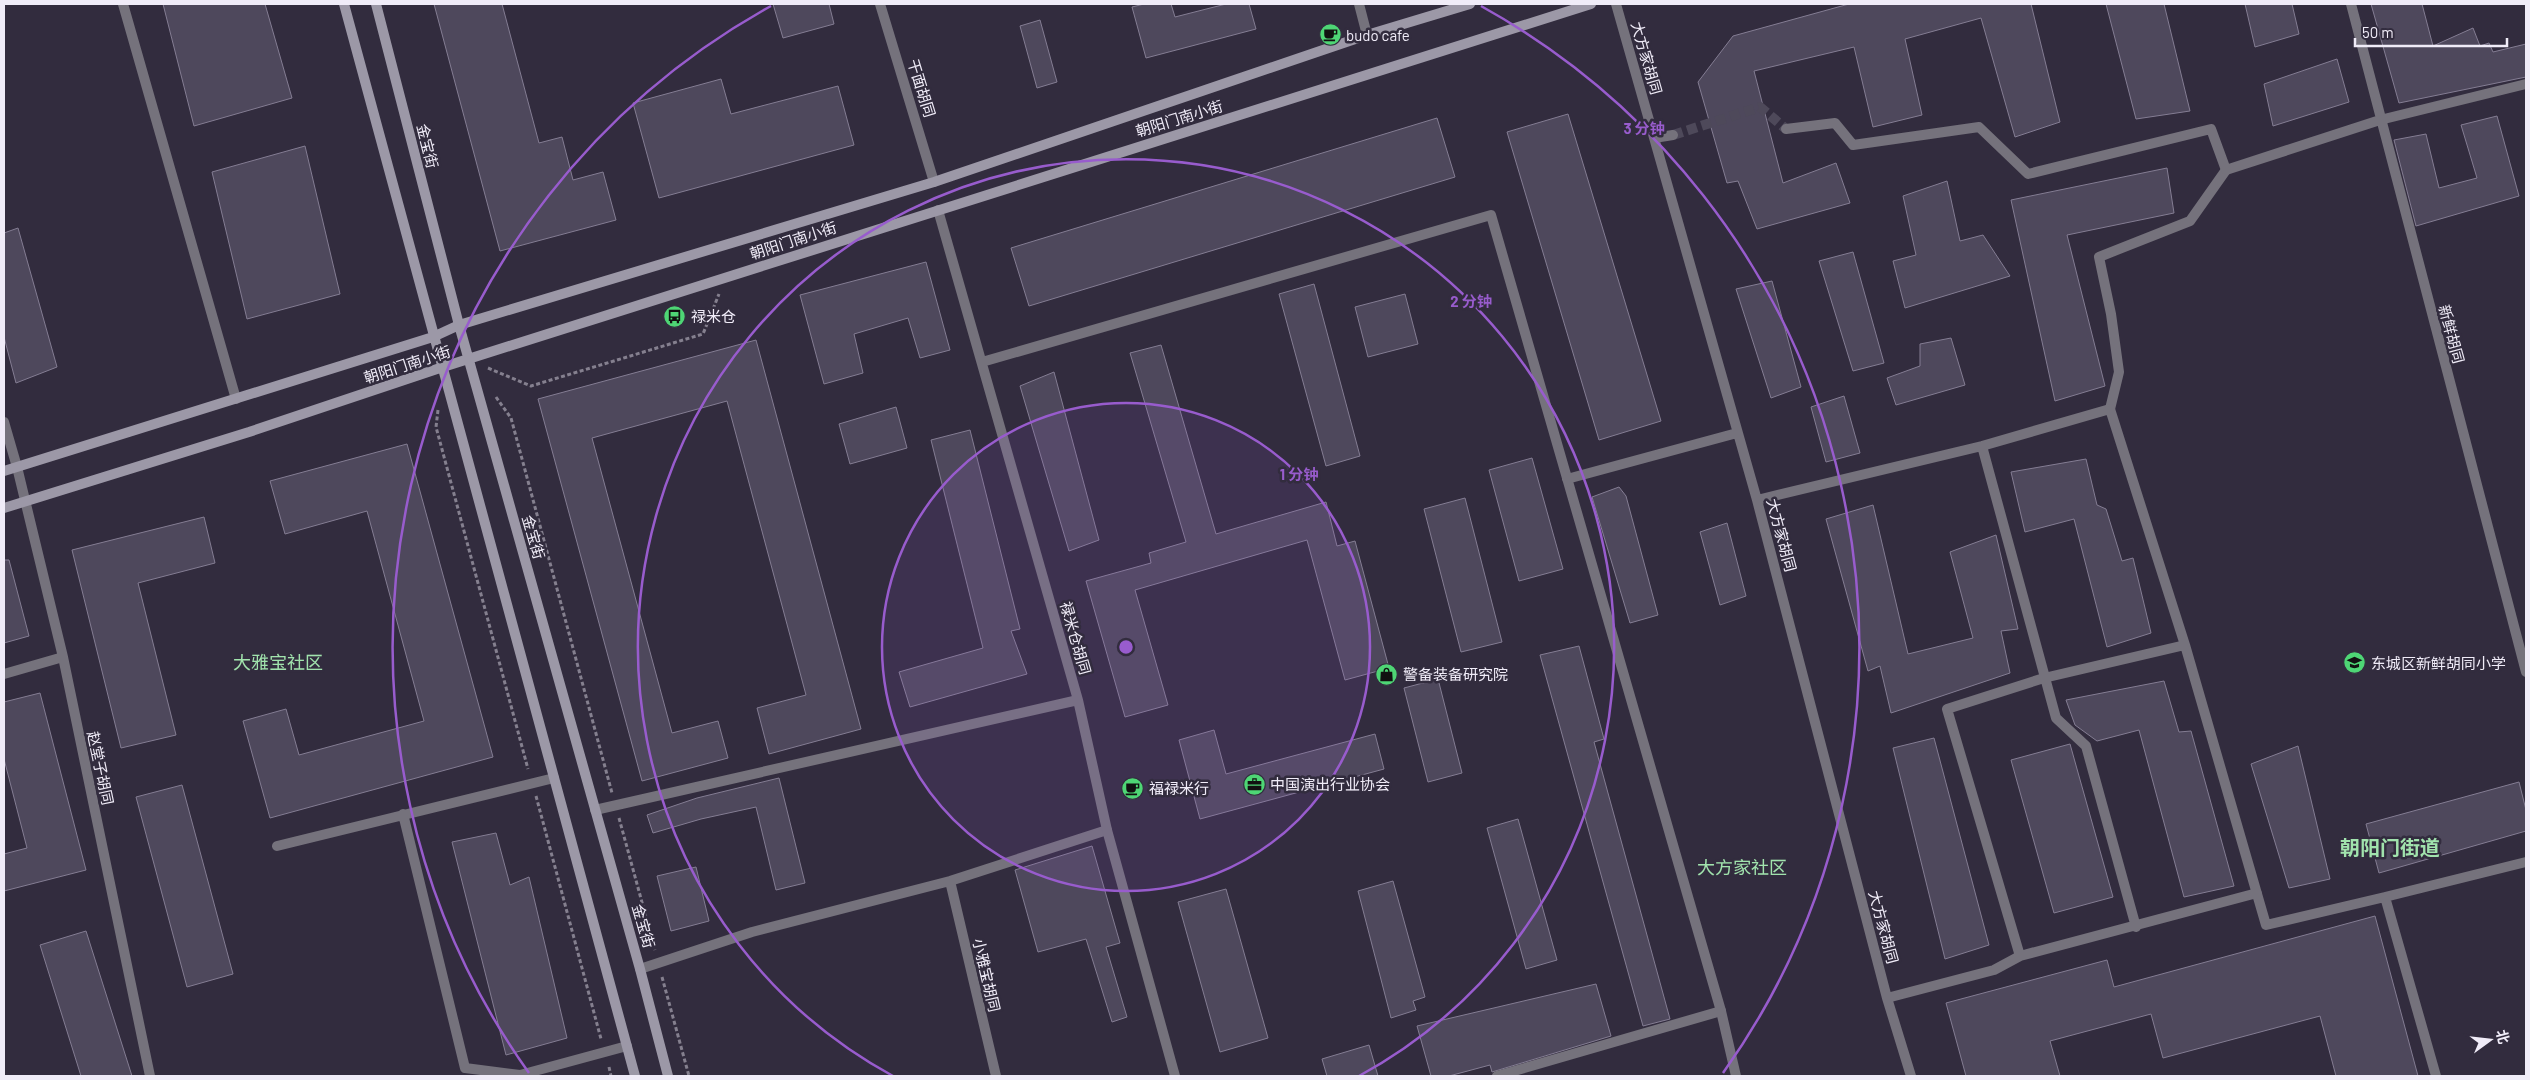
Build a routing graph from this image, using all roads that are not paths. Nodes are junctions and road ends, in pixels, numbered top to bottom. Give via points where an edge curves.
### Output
1 (122, 4) edge
2 (344, 4) edge
3 (376, 4) edge
4 (880, 4) edge
5 (1358, 4) edge
6 (1470, 4) edge
7 (1591, 4) edge
8 (1616, 4) edge
9 (2351, 4) edge
10 (1367, 35) junction
11 (2526, 84) edge
12 (2380, 120) junction
13 (1786, 129) dead end
14 (1673, 135) tunnel mouth
15 (1654, 138) junction
16 (2226, 170) junction
17 (934, 182) junction
18 (938, 210) junction
19 (459, 325) junction
20 (433, 337) junction
21 (469, 360) junction
22 (982, 362) junction
23 (443, 367) junction
24 (236, 399) junction
25 (2110, 409) junction
26 (4, 422) edge
27 (1737, 433) junction
28 (1982, 446) junction
29 (17, 467) junction
30 (4, 471) edge
31 (1567, 479) junction
32 (1757, 500) junction
33 (24, 501) junction
34 (4, 508) edge
35 (2185, 645) junction
36 (63, 657) junction
37 (2526, 672) edge
38 (4, 674) edge
39 (2044, 678) junction
40 (1078, 700) junction
41 (554, 778) junction
42 (595, 810) junction
43 (402, 814) junction
44 (1107, 830) junction
45 (277, 846) dead end
46 (2526, 862) edge
47 (950, 881) junction
48 (2257, 893) junction
49 (2385, 897) junction
50 (2136, 927) junction
51 (2020, 956) junction
52 (640, 969) junction
53 (1887, 998) junction
54 (1721, 1011) junction
55 (627, 1046) junction
56 (150, 1076) edge
57 (635, 1076) edge
58 (668, 1076) edge
59 (996, 1076) edge
60 (1175, 1076) edge
61 (1497, 1076) edge
62 (1736, 1076) edge
63 (1911, 1076) edge
64 (2436, 1076) edge

1 - 24 street
2 - 20 main road
3 - 19 main road, 金宝街
4 - 17 street, 干面胡同
5 - 10 street
6 - 10 main road, 朝阳门南小街
7 - 18 main road, 朝阳门南小街
8 - 15 street, 大方家胡同
9 - 12 street, 新鲜胡同
10 - 17 main road, 朝阳门南小街
11 - 12 street
12 - 16 street
12 - 37 street, 新鲜胡同
13 - 16 street via 1835,123 1853,145 1979,127 2028,174 2211,129
14 - 15 street
15 - 27 street, 大方家胡同
16 - 25 street via 2190,221 2099,257 2119,372
17 - 19 main road, 朝阳门南小街
18 - 21 main road, 朝阳门南小街
18 - 22 street, 禄米仓胡同
19 - 20 main road, 朝阳门南小街
19 - 21 main road, 金宝街
20 - 23 main road
20 - 24 main road, 朝阳门南小街
21 - 23 main road, 朝阳门南小街
21 - 42 main road, 金宝街
22 - 31 street via 1491,215
22 - 40 street, 禄米仓胡同
23 - 33 main road, 朝阳门南小街 via 249,432
23 - 41 main road
24 - 29 main road, 朝阳门南小街
25 - 28 street
25 - 35 street
26 - 29 street, 赵堂子胡同
27 - 31 street
27 - 32 street, 大方家胡同
28 - 32 street
28 - 39 street
29 - 30 main road, 朝阳门南小街
29 - 33 street, 赵堂子胡同
31 - 54 street
32 - 53 street, 大方家胡同
33 - 34 main road, 朝阳门南小街
33 - 36 street, 赵堂子胡同
35 - 39 street
35 - 48 street
36 - 38 street
36 - 56 street, 赵堂子胡同
39 - 50 street via 2056,718 2086,746
39 - 51 street via 1947,709
40 - 42 street
40 - 44 street, 禄米仓胡同
41 - 43 street
41 - 55 main road
42 - 52 main road, 金宝街
43 - 45 street
43 - 55 street via 465,1068 520,1075
44 - 47 street
44 - 60 street, 禄米仓胡同
46 - 49 street
47 - 52 street via 752,932
47 - 59 street, 小雅宝胡同
48 - 49 street via 2266,925
48 - 50 street
49 - 64 street
50 - 51 street
51 - 53 street via 1994,970
52 - 58 main road, 金宝街
53 - 63 street, 大方家胡同
54 - 61 street
54 - 62 street
55 - 57 main road

